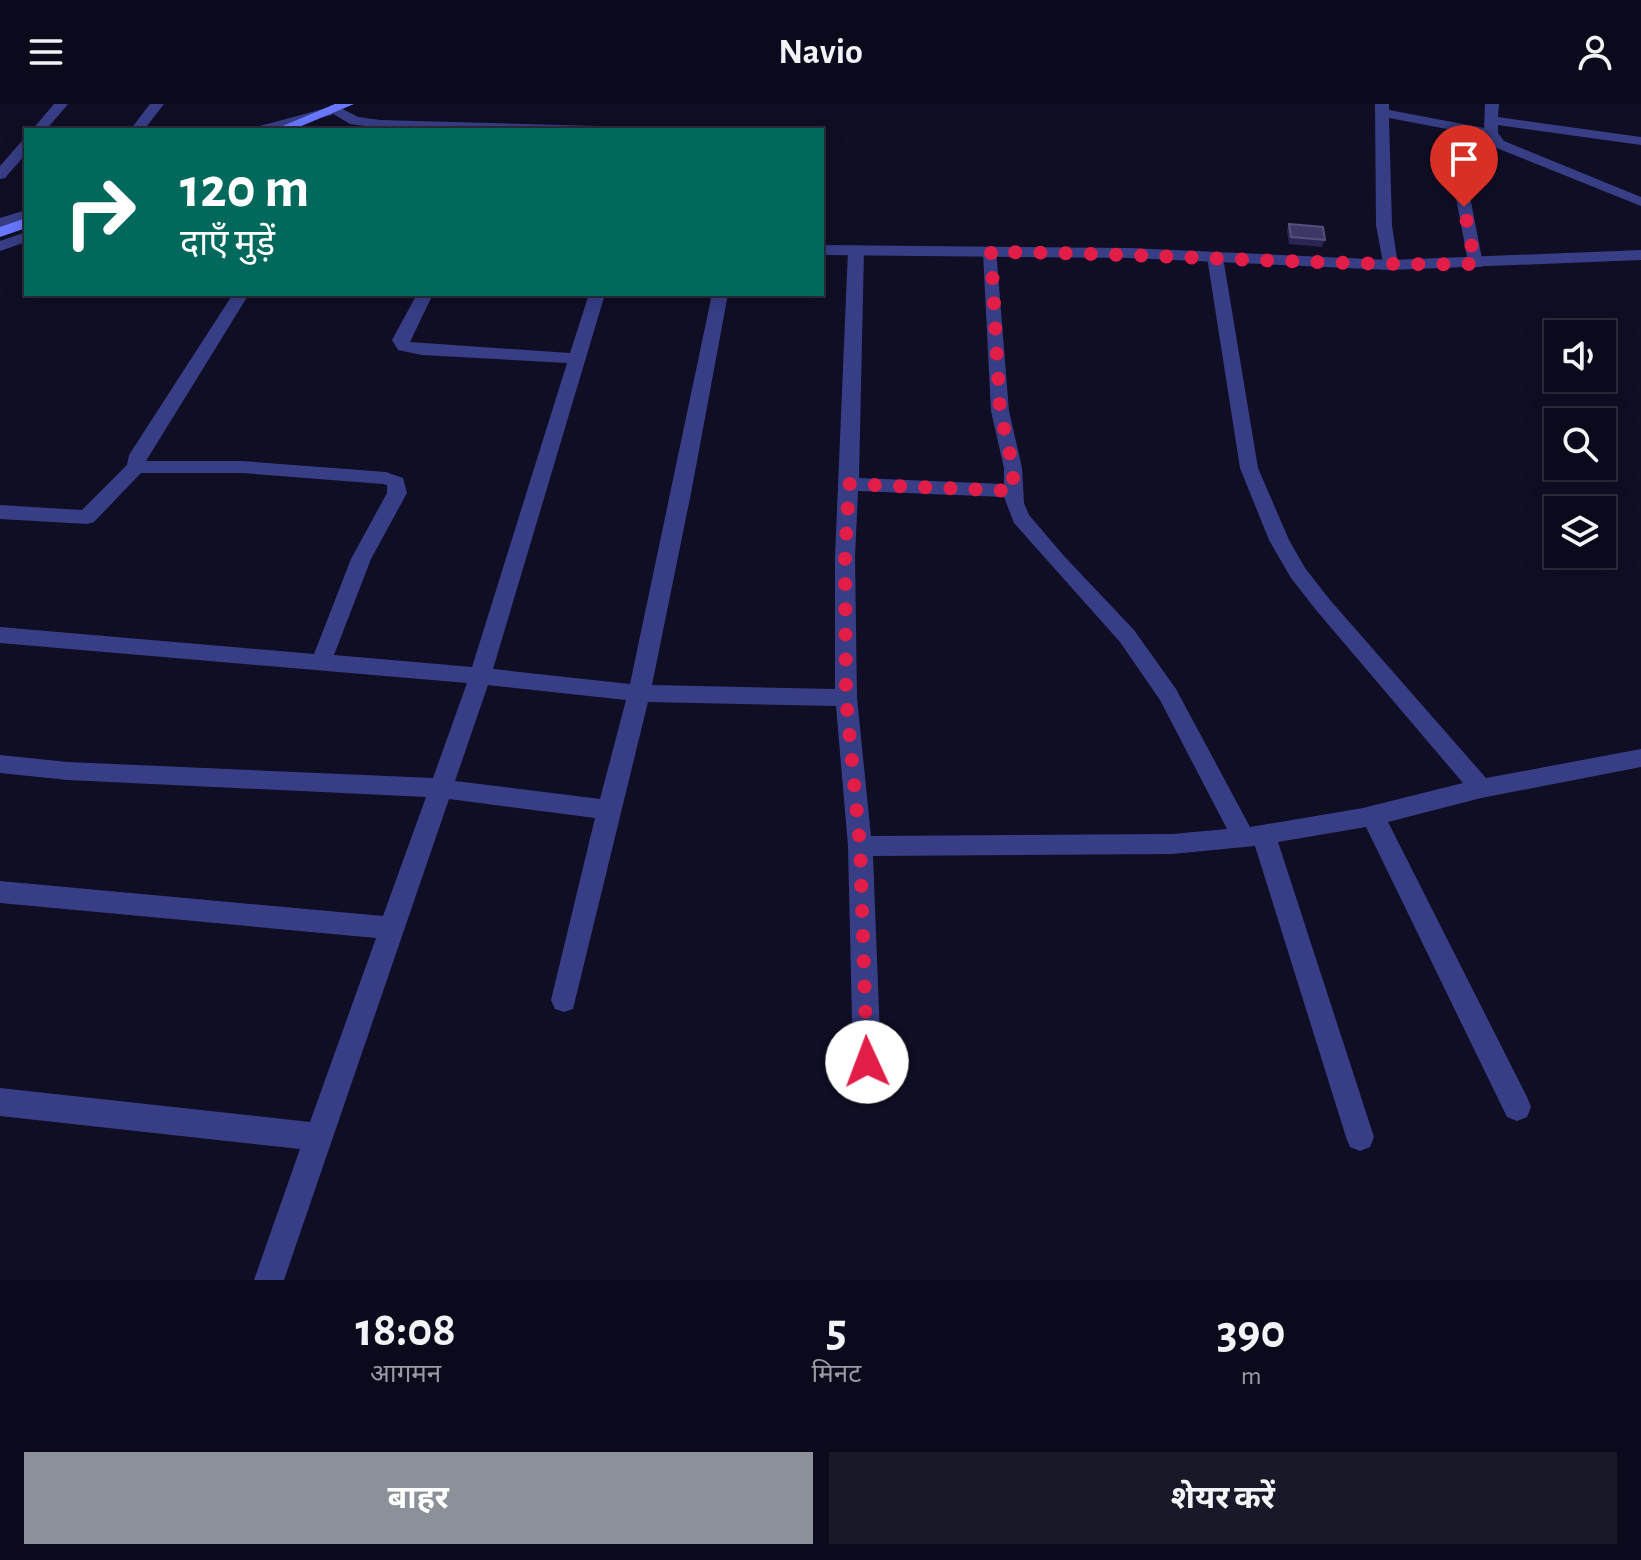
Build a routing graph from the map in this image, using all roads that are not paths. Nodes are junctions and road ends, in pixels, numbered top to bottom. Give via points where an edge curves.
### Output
1 (61, 104) edge
2 (157, 104) edge
3 (1492, 104) edge
4 (336, 108) edge
5 (1382, 108) edge
6 (307, 126) edge
7 (1454, 126) junction
8 (1492, 127) junction
9 (41, 128) edge
10 (139, 128) edge
11 (260, 128) edge
12 (524, 128) edge
13 (1641, 141) edge
14 (24, 147) edge
15 (0, 175) edge
16 (1588, 180) junction
17 (1641, 187) edge
18 (1641, 202) edge
19 (24, 215) edge
20 (0, 223) edge
21 (24, 224) edge
22 (0, 232) edge
23 (24, 238) edge
24 (0, 246) edge
25 (824, 250) edge
26 (856, 250) junction
27 (991, 252) junction
28 (1641, 255) edge
29 (1215, 257) junction
30 (1475, 264) junction
31 (1390, 265) junction
32 (240, 296) edge
33 (424, 296) edge
34 (596, 296) edge
35 (720, 296) edge
36 (579, 359) junction
37 (136, 467) junction
38 (849, 484) junction
39 (1013, 491) junction
40 (0, 512) edge
41 (0, 635) edge
42 (321, 662) junction
43 (480, 676) junction
44 (640, 693) junction
45 (846, 698) junction
46 (1641, 758) edge
47 (0, 764) edge
48 (439, 788) junction
49 (1481, 788) junction
50 (609, 810) junction
51 (1373, 816) junction
52 (1254, 837) junction
53 (860, 846) junction
54 (4, 899) edge
55 (390, 928) junction
56 (564, 1000) dead end
57 (867, 1062) dead end
58 (0, 1102) edge
59 (1517, 1107) dead end
60 (317, 1137) junction
61 (1360, 1137) dead end
62 (269, 1280) edge

1 - 9 street
2 - 10 street
3 - 8 street
4 - 6 street via 322,122
4 - 11 street
4 - 12 street via 355,121 380,124
5 - 7 street
5 - 31 street
7 - 8 street
7 - 30 street
8 - 13 street
8 - 16 street via 1493,140 1506,148
14 - 15 street
16 - 17 street
16 - 18 street
19 - 20 street
21 - 22 main road
23 - 24 street
25 - 26 street
26 - 27 street
26 - 38 street
27 - 29 street
27 - 39 street via 1000,411
28 - 30 street
29 - 31 street
29 - 49 street via 1249,468 1279,540 1323,605
30 - 31 street
32 - 37 street via 138,455
33 - 36 street via 402,333 404,346
34 - 36 street
35 - 44 street
36 - 43 street
37 - 40 street via 87,517
37 - 42 street via 300,469 396,482 397,493 361,559
38 - 39 street
38 - 45 street
39 - 52 street via 1021,518 1127,636
41 - 42 street
42 - 43 street
43 - 44 street
43 - 48 street
44 - 45 street
44 - 50 street
45 - 53 street
46 - 49 street
47 - 48 street
48 - 50 street
48 - 55 street
49 - 51 street
50 - 56 street
51 - 52 street
51 - 59 street
52 - 53 street via 1172,844
52 - 61 street
53 - 57 street
54 - 55 street
55 - 60 street
58 - 60 street
60 - 62 street

